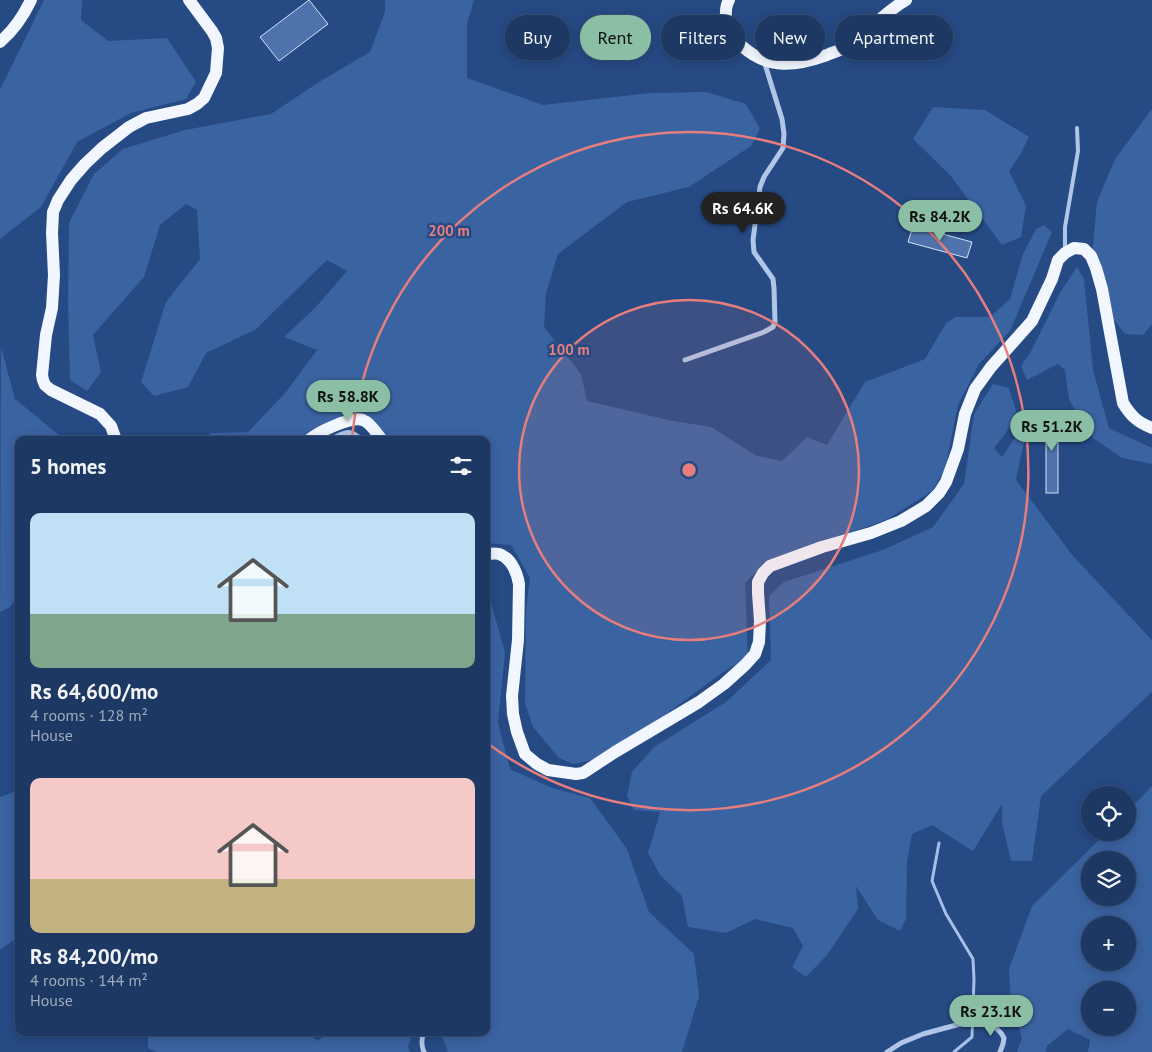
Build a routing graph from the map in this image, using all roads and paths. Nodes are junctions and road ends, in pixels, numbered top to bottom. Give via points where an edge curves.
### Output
1 (31, 0) edge
2 (189, 0) edge
3 (729, 0) edge
4 (906, 0) edge
5 (0, 42) edge
6 (764, 61) junction
7 (1077, 128) dead end
8 (1065, 254) junction
9 (685, 360) dead end
10 (1152, 428) edge
11 (115, 436) edge
12 (316, 436) edge
13 (337, 436) edge
14 (358, 436) edge
15 (379, 436) edge
16 (490, 554) edge
17 (422, 1036) edge
18 (424, 1052) edge
19 (887, 1052) edge
20 (1000, 1052) edge

1 - 5 main road via 24,15
2 - 11 main road via 212,31 218,48 216,73 204,98 188,109 146,118 129,127 85,164 53,212 52,308 44,351 43,380 51,390 100,414 111,426
3 - 6 main road via 726,20 730,36
4 - 6 main road via 845,48 796,63
6 - 9 street via 784,134 783,148 760,187 753,240 754,252 773,279 775,322 764,332
7 - 8 lane via 1078,151 1065,227
8 - 10 main road via 1074,248 1084,249 1091,256 1102,289 1123,403 1131,416
8 - 16 main road via 1058,260 1032,321 976,389 965,414 958,449 939,493 926,506 901,521 770,566 758,582 760,621 755,654 724,684 698,702 583,773 548,770 525,754 517,732 512,696 518,640 518,575 505,557
12 - 15 main road via 333,426 363,420
13 - 14 street via 354,432
17 - 18 street
19 - 20 street via 901,1042 923,1034 960,1024 982,1023 995,1027 1004,1038

